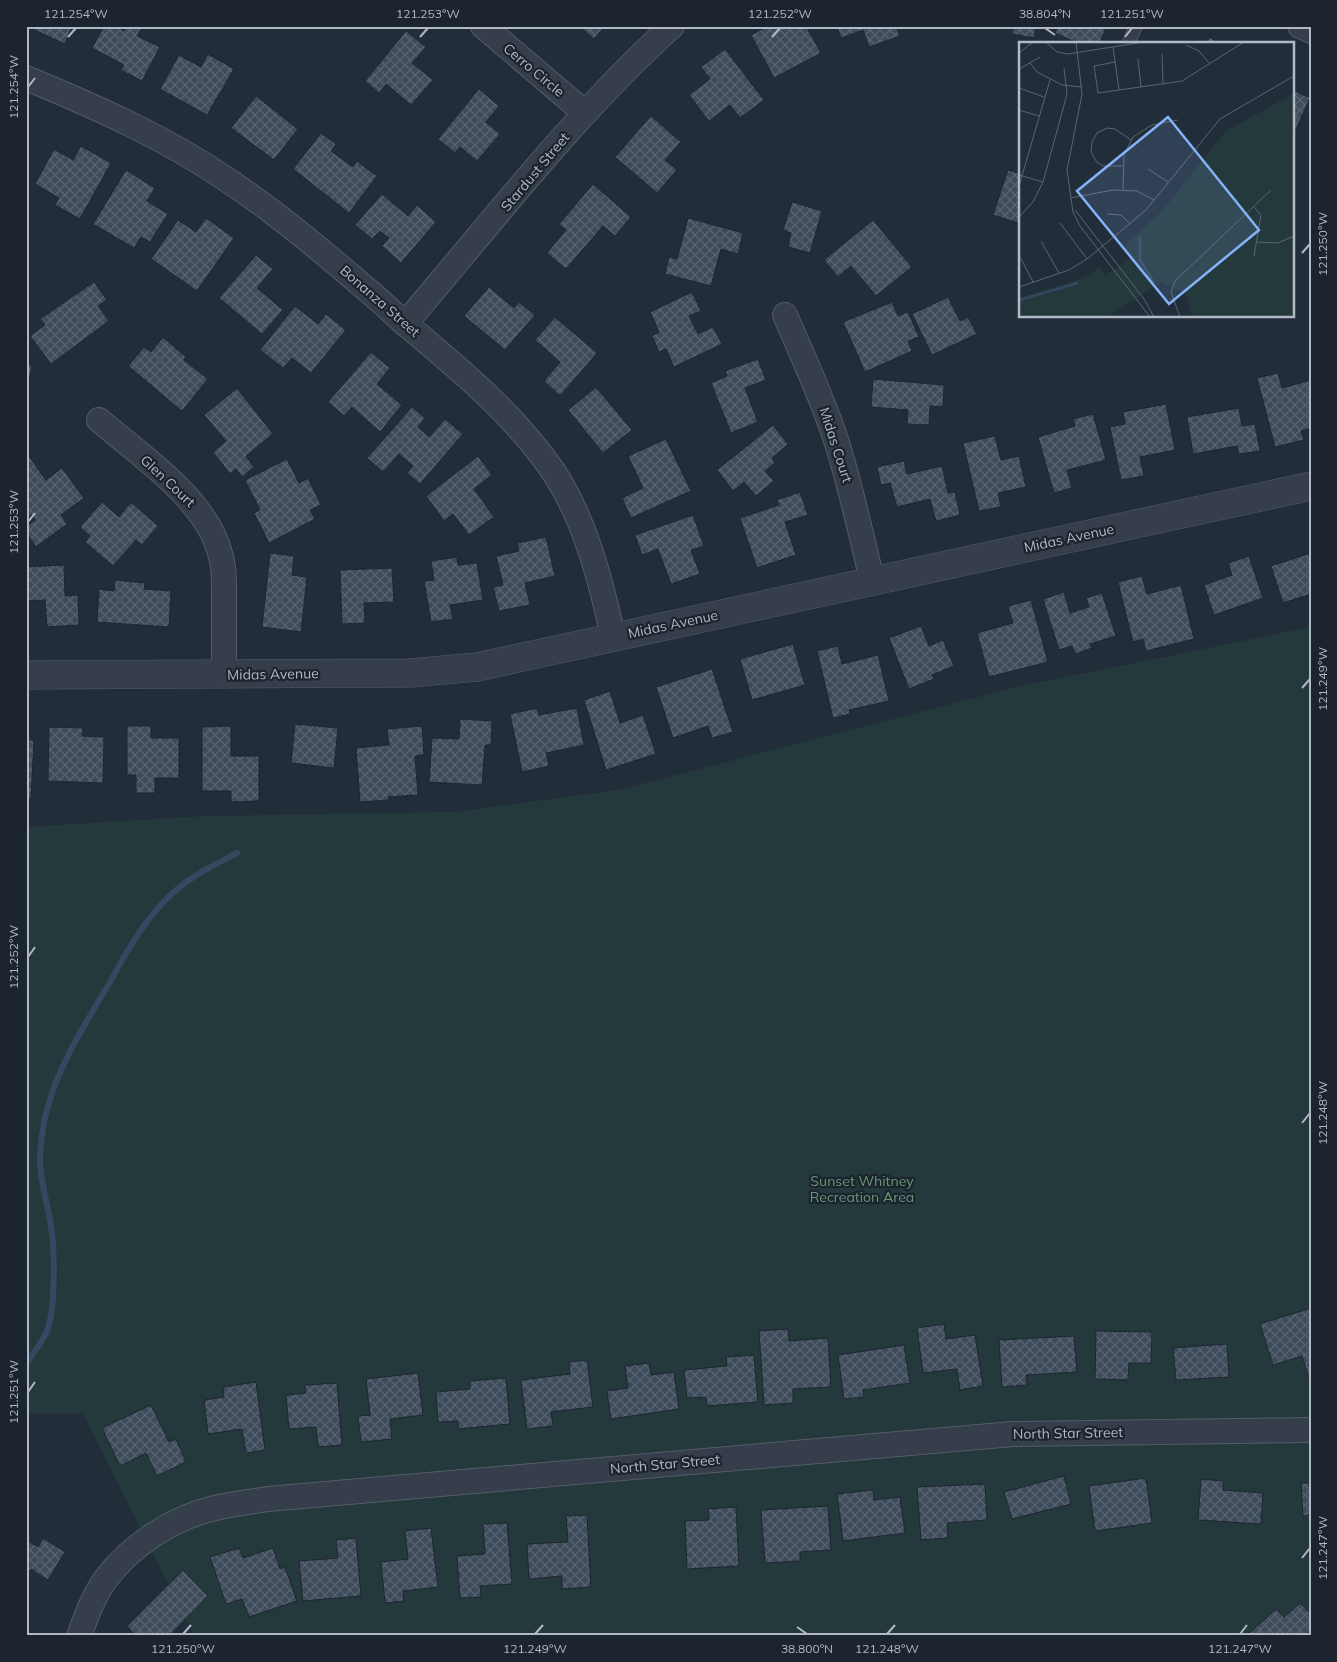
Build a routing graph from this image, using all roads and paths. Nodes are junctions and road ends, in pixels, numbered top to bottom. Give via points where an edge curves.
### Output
1 (482, 26) edge
2 (672, 26) edge
3 (1136, 26) edge
4 (1300, 26) edge
5 (1311, 31) edge
6 (1129, 42) edge
7 (26, 78) edge
8 (585, 113) junction
9 (785, 315) dead end
10 (405, 324) junction
11 (99, 420) dead end
12 (1311, 486) edge
13 (872, 580) junction
14 (613, 637) junction
15 (26, 675) edge
16 (224, 675) junction
17 (1311, 1430) edge
18 (79, 1636) edge

1 - 8 street, Cerro Circle
2 - 8 street, Stardust Street
3 - 6 lane
4 - 5 street
7 - 10 street, Bonanza Street via 110,114 224,177 319,249
8 - 10 street, Stardust Street
9 - 13 street, Midas Court via 836,441
10 - 14 street, Bonanza Street via 491,398 528,437 554,473 578,518 597,570
11 - 16 street, Glen Court via 182,491 214,534 222,557 224,582
12 - 13 street, Midas Avenue
13 - 14 street, Midas Avenue
14 - 16 street, Midas Avenue via 477,667 444,671
15 - 16 street, Midas Avenue
17 - 18 street, North Star Street via 1012,1434 268,1499 213,1508 173,1523 122,1561 104,1582

